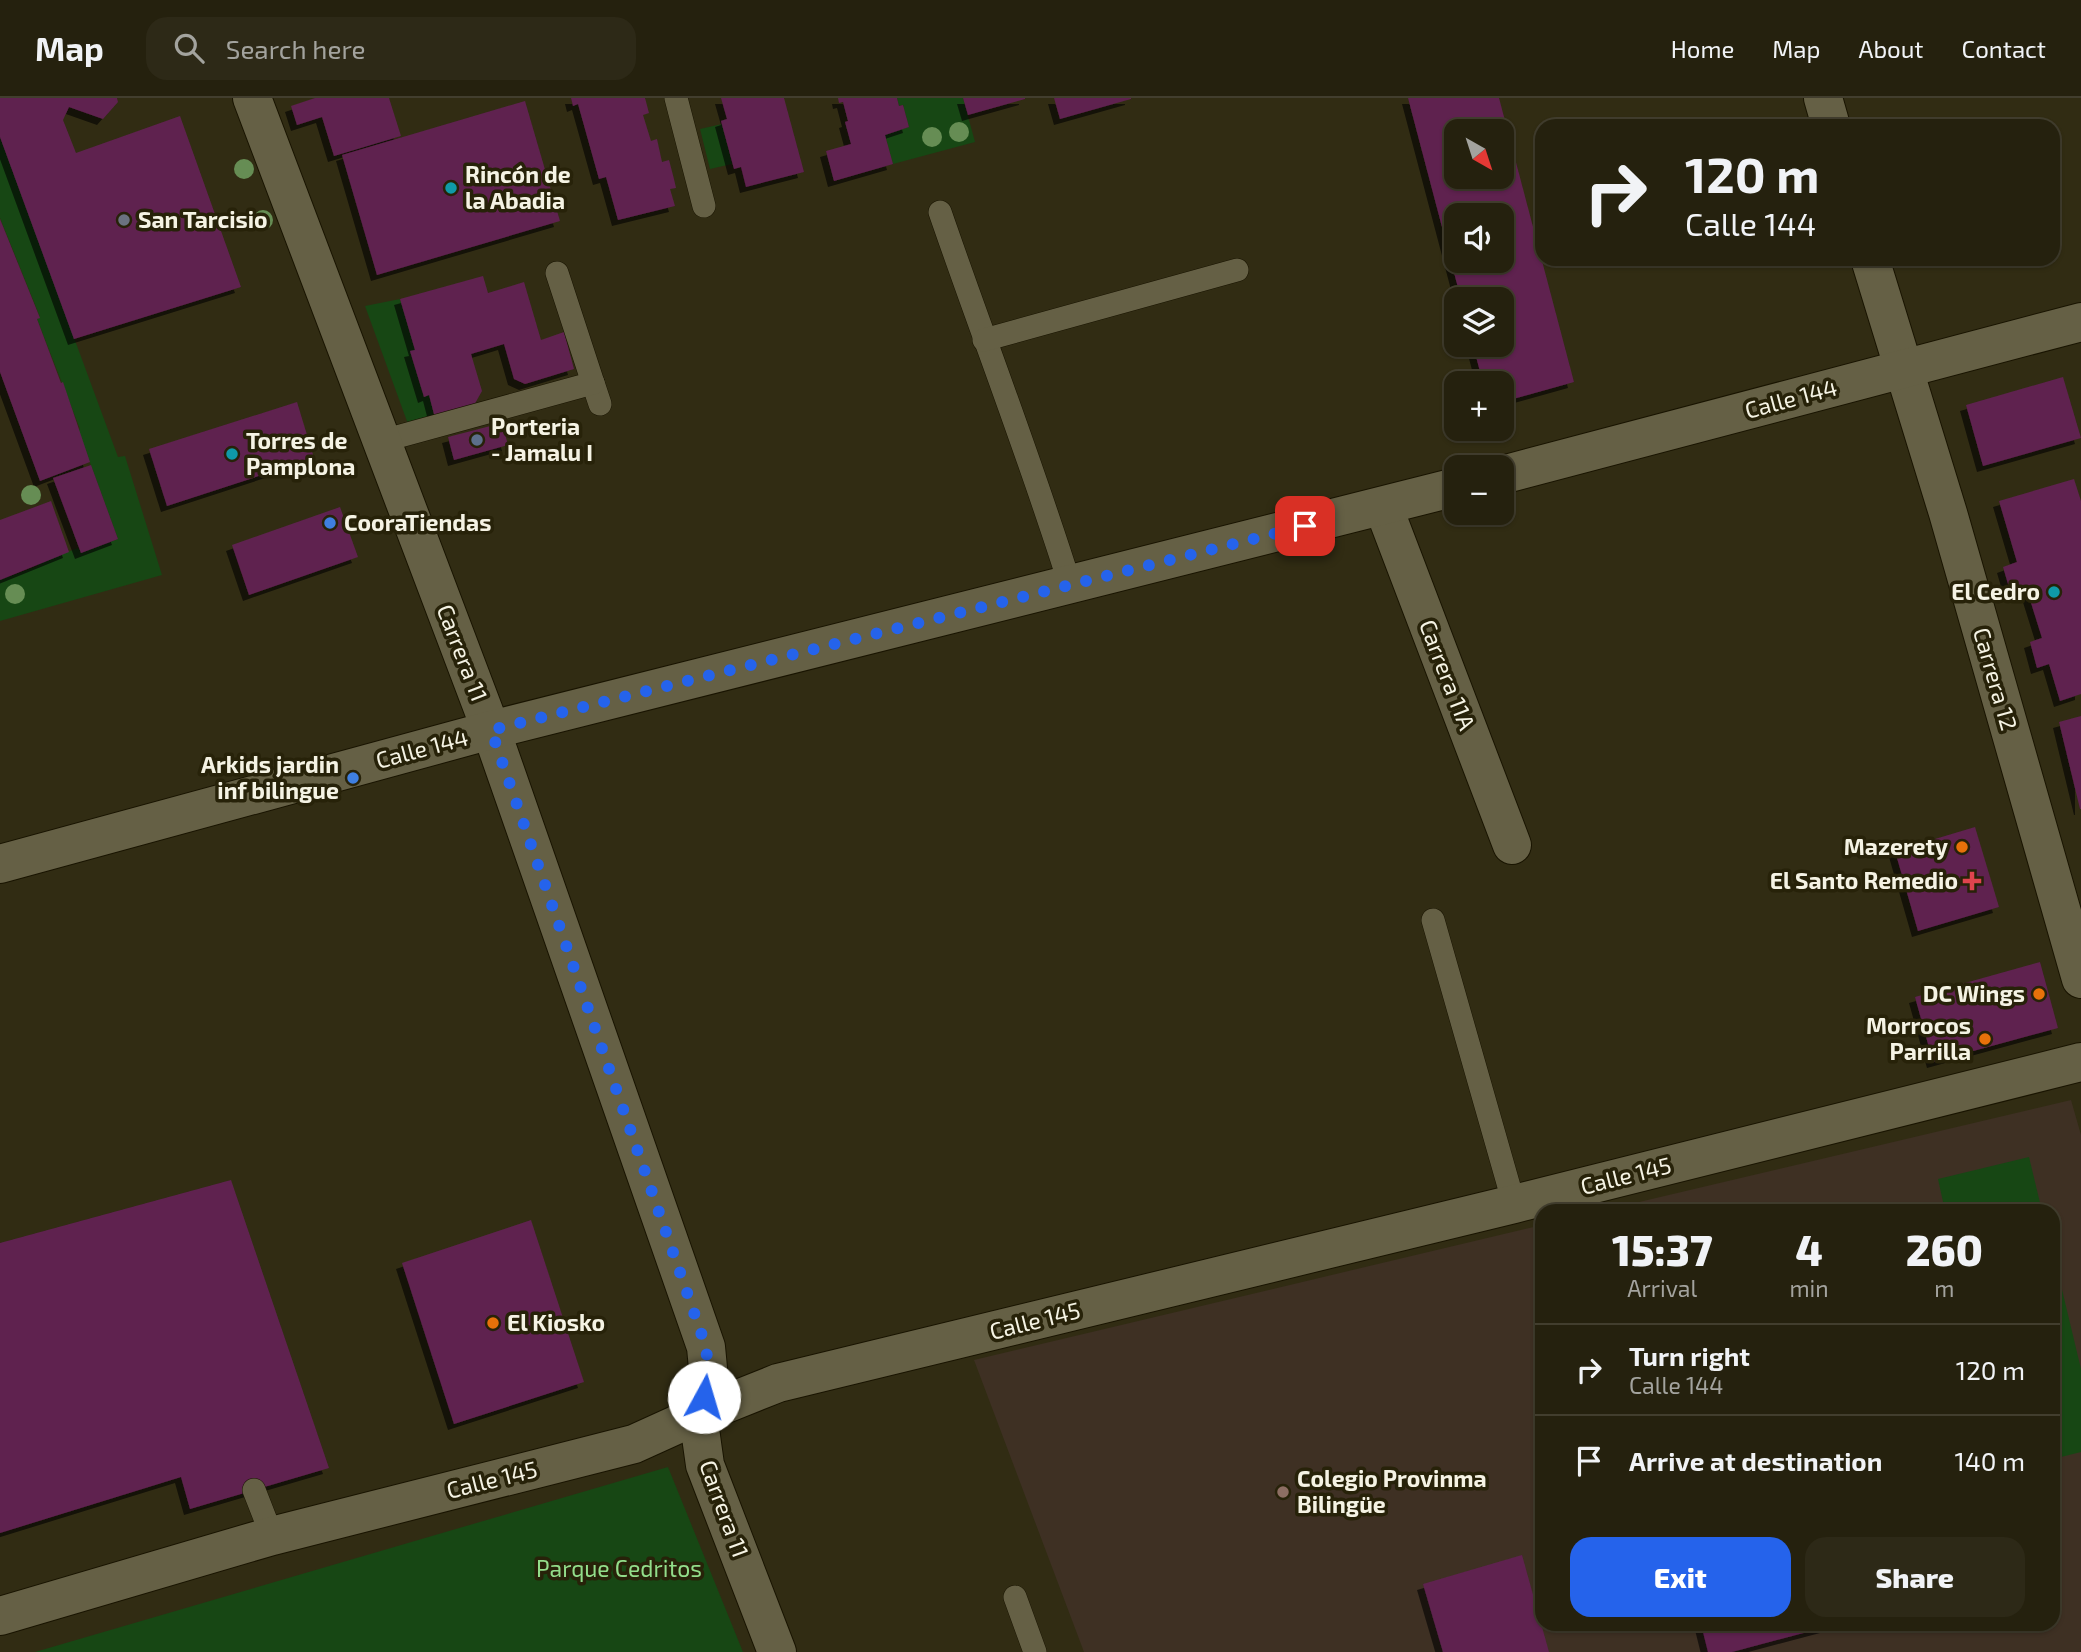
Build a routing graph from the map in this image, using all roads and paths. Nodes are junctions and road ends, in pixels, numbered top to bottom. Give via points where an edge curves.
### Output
1 (252, 98) edge
2 (676, 98) edge
3 (1823, 98) edge
4 (1829, 119) edge
5 (705, 206) dead end
6 (940, 212) dead end
7 (1872, 266) edge
8 (1237, 270) dead end
9 (557, 272) dead end
10 (2081, 322) edge
11 (984, 340) junction
12 (1902, 370) junction
13 (382, 442) junction
14 (1514, 472) edge
15 (1444, 490) edge
16 (1383, 506) junction
17 (1070, 585) junction
18 (491, 730) junction
19 (1511, 845) dead end
20 (0, 864) edge
21 (1433, 920) dead end
22 (2080, 972) edge
23 (2081, 1062) edge
24 (1514, 1204) junction
25 (698, 1415) junction
26 (254, 1490) dead end
27 (272, 1536) junction
28 (1015, 1597) dead end
29 (0, 1616) edge
30 (777, 1652) edge
31 (1035, 1652) edge

1 - 13 street, Carrera 11
2 - 5 lane
3 - 4 street
6 - 11 lane
7 - 12 street, Carrera 12
8 - 11 lane
9 - 13 lane via 597,393
10 - 12 street, Calle 144
11 - 17 lane
12 - 14 street, Calle 144
12 - 22 street, Carrera 12 via 1948,513
13 - 18 street, Carrera 11
15 - 16 street, Calle 144
16 - 17 street, Calle 144
16 - 19 street, Carrera 11A
17 - 18 street, Calle 144
18 - 20 street, Calle 144
18 - 25 street, Carrera 11 via 706,1347 709,1379
21 - 24 lane
23 - 24 street, Calle 145
24 - 25 street, Calle 145 via 778,1383
25 - 27 street, Calle 145 via 634,1444
25 - 30 street, Carrera 11 via 705,1465
26 - 27 lane
27 - 29 street, Calle 145
28 - 31 lane

